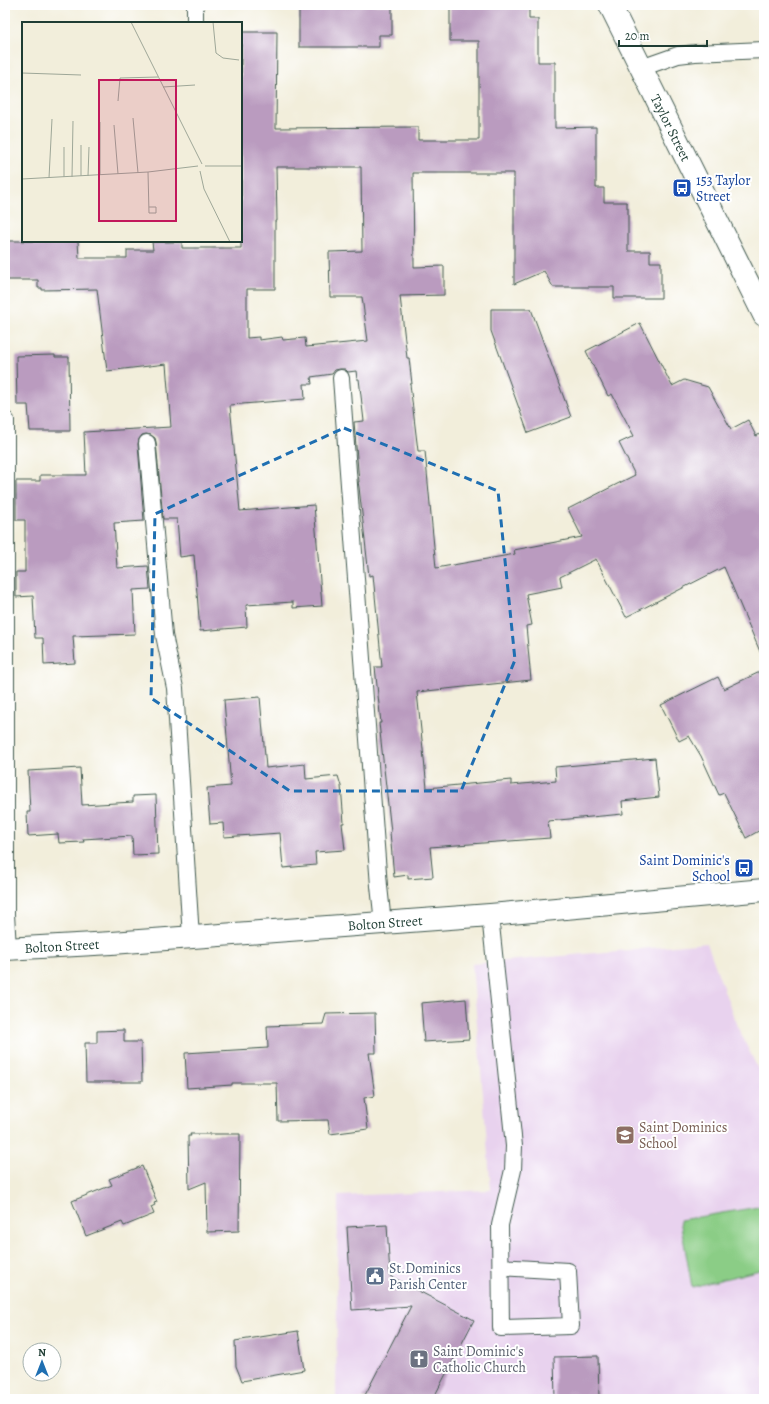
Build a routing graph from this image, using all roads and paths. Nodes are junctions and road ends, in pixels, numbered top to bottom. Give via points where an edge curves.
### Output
1 (195, 5) edge
2 (610, 5) edge
3 (194, 22) edge
4 (764, 50) edge
5 (641, 68) junction
6 (764, 315) edge
7 (341, 378) dead end
8 (6, 420) edge
9 (148, 443) dead end
10 (764, 890) edge
11 (490, 916) junction
12 (383, 923) junction
13 (191, 938) junction
14 (6, 949) edge
15 (500, 1267) junction

1 - 3 lane
2 - 5 main road, Taylor Street
4 - 5 lane via 678,55
5 - 6 main road, Taylor Street
7 - 12 lane
8 - 14 lane
9 - 13 lane via 164,635 174,688
10 - 11 main road, Bolton Street
11 - 12 main road, Bolton Street
11 - 15 lane via 514,1146 513,1170 500,1225
12 - 13 main road, Bolton Street
13 - 14 main road, Bolton Street
15 - 15 lane via 568,1271 571,1326 501,1328

